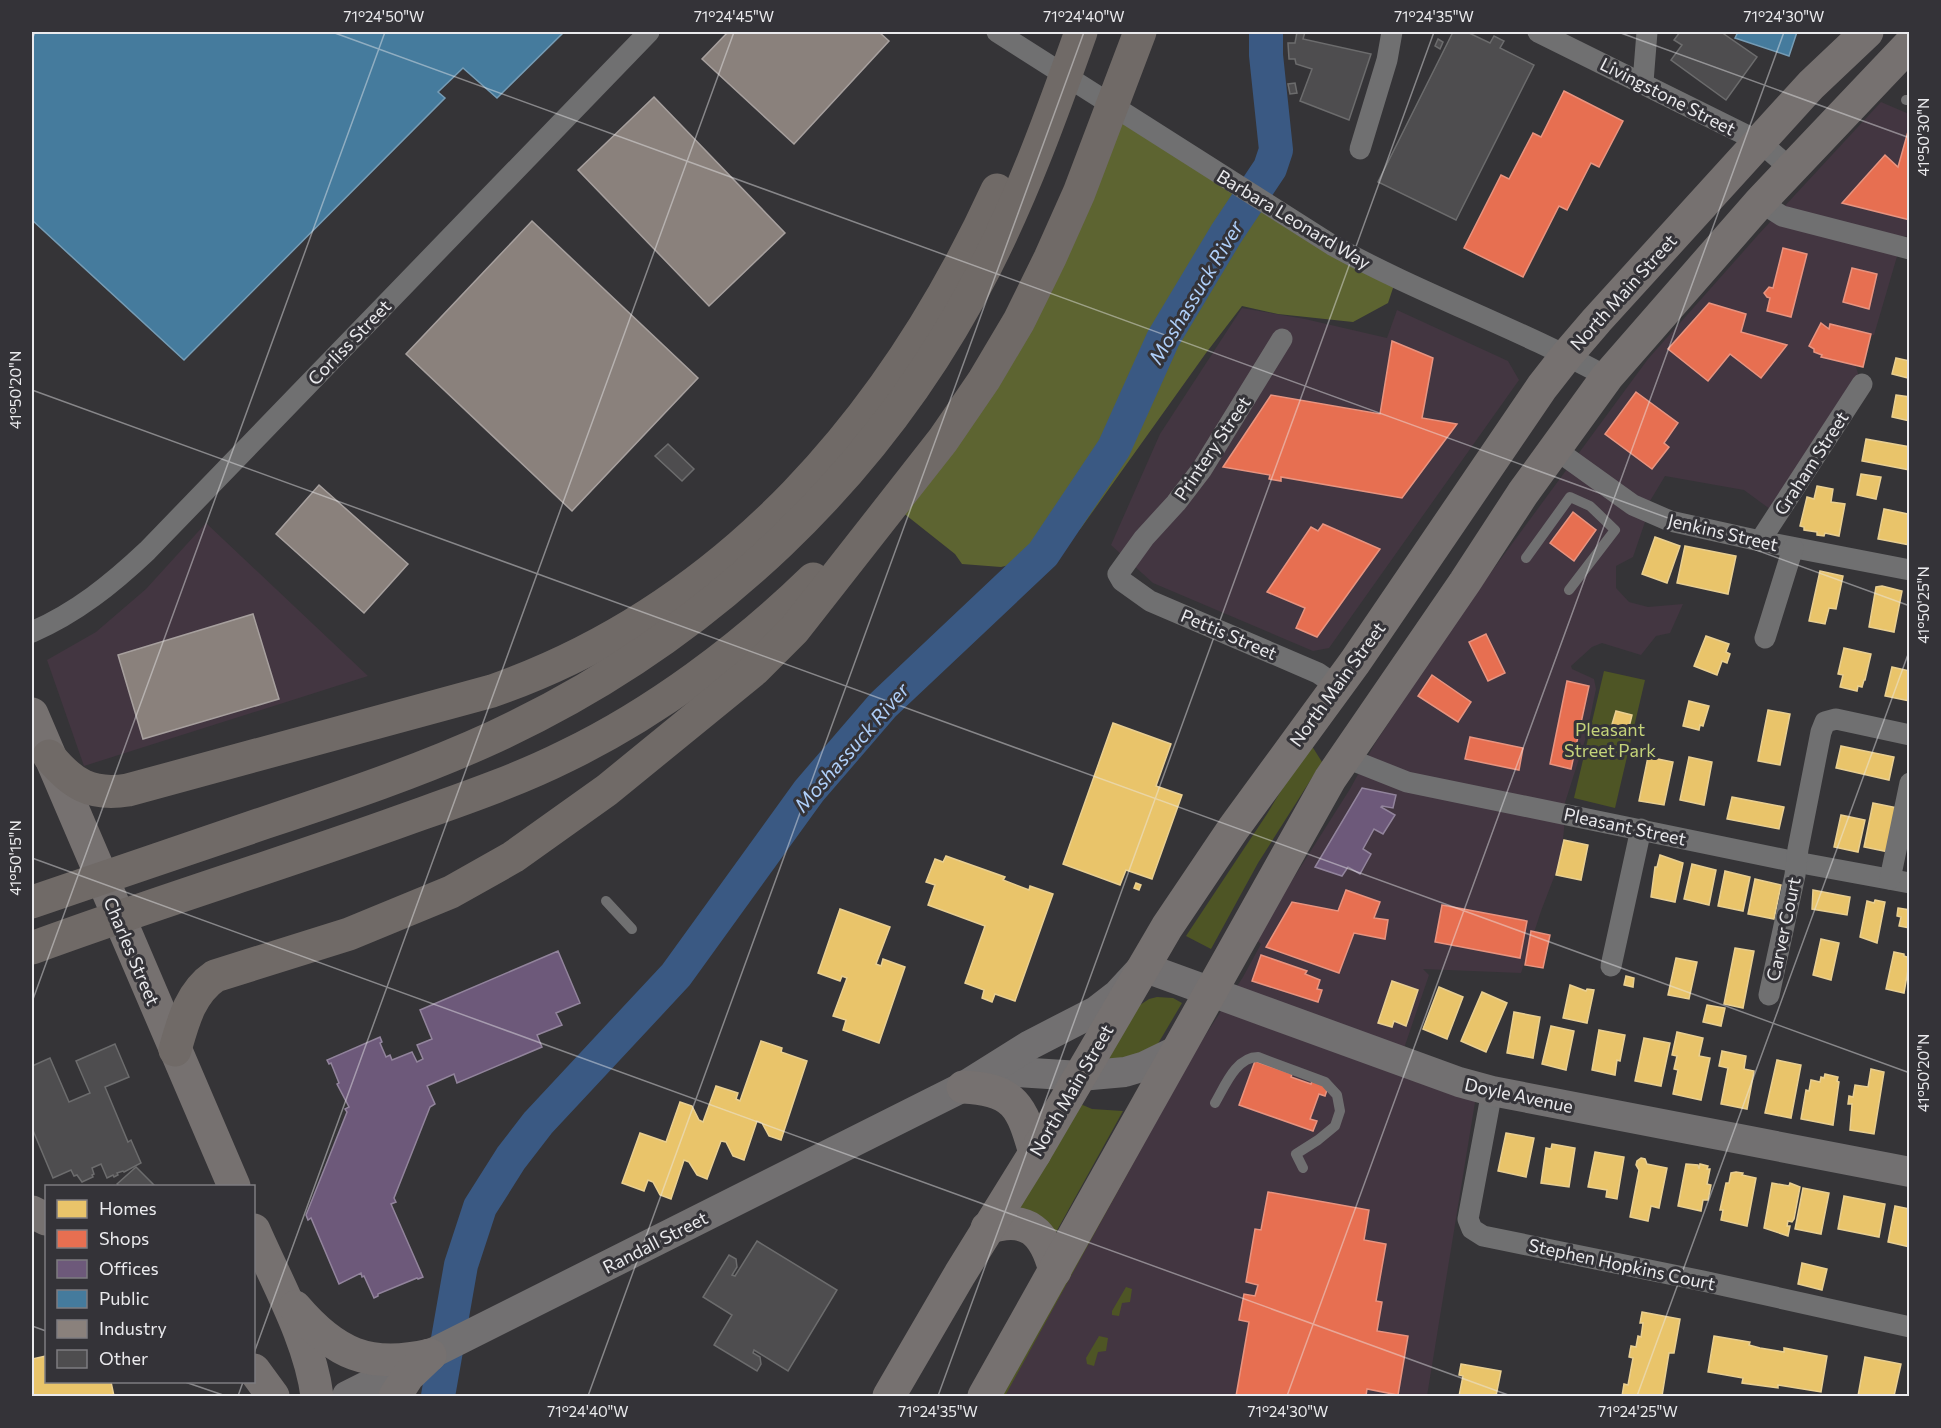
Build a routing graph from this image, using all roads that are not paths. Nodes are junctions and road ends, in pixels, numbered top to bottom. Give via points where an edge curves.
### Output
1 (649, 32) edge
2 (997, 32) edge
3 (1081, 32) edge
4 (1140, 32) edge
5 (1392, 32) edge
6 (1538, 32) edge
7 (1647, 32) edge
8 (1867, 32) edge
9 (1910, 44) edge
10 (1642, 82) junction
11 (1061, 87) junction
12 (1760, 142) junction
13 (1360, 149) dead end
14 (1792, 170) junction
15 (1760, 202) junction
16 (1910, 249) edge
17 (1282, 339) dead end
18 (1567, 355) junction
19 (1607, 377) junction
20 (1862, 384) dead end
21 (1555, 449) junction
22 (898, 497) junction
23 (1760, 541) junction
24 (1793, 548) junction
25 (1527, 558) dead end
26 (1910, 570) edge
27 (1122, 581) joint
28 (1569, 590) dead end
29 (32, 632) edge
30 (1765, 638) dead end
31 (1337, 686) junction
32 (32, 714) edge
33 (1909, 734) edge
34 (49, 756) junction
35 (1344, 757) junction
36 (1910, 783) edge
37 (1641, 829) junction
38 (1796, 862) junction
39 (1900, 881) edge
40 (606, 901) dead end
41 (32, 902) edge
42 (632, 929) dead end
43 (32, 948) edge
44 (1611, 966) dead end
45 (1143, 968) junction
46 (1210, 993) junction
47 (1769, 995) dead end
48 (175, 1050) junction
49 (1178, 1050) junction
50 (1080, 1076) junction
51 (963, 1087) junction
52 (1492, 1091) junction
53 (1215, 1103) dead end
54 (1035, 1153) junction
55 (1303, 1168) dead end
56 (1910, 1172) edge
57 (234, 1185) edge
58 (987, 1228) junction
59 (255, 1232) edge
60 (1055, 1271) junction
61 (279, 1288) junction
62 (1910, 1327) edge
63 (430, 1355) junction
64 (255, 1371) edge
65 (273, 1396) edge
66 (317, 1396) edge
67 (347, 1396) edge
68 (395, 1396) edge
69 (889, 1396) edge
70 (984, 1396) edge

1 - 29 street, Corliss Street via 141,557 84,604
2 - 18 street, Barbara Leonard Way via 1271,208 1369,266
3 - 11 highway
4 - 22 highway via 1079,193 1019,321 943,440
5 - 13 street
6 - 10 street, Livingstone Street
7 - 10 street
8 - 12 main road, North Main Street via 1811,85
9 - 14 main road
10 - 12 street, Livingstone Street
11 - 34 highway via 1010,160 945,291 870,406 779,510 712,570 662,607 547,670 492,691 128,790 104,792 86,788 69,778
11 - 41 highway via 1019,196 986,267 919,380 829,495 728,591 616,671 503,733 364,789
12 - 14 street, Livingstone Street
12 - 18 main road, North Main Street
14 - 15 main road
15 - 16 street via 1782,216
15 - 19 main road
17 - 27 street, Printery Street via 1202,469 1118,574
18 - 19 street, Barbara Leonard Way
18 - 31 main road, North Main Street
19 - 21 main road
20 - 23 street, Graham Street
21 - 23 street, Jenkins Street via 1648,512 1670,521
21 - 35 main road
22 - 43 highway via 743,642 637,716 566,756 444,806
22 - 48 highway via 794,630 754,669 607,790 513,857 451,892 349,934 215,976 193,1000
23 - 24 street, Jenkins Street
24 - 26 street, Jenkins Street
24 - 30 street
25 - 28 lane via 1570,497 1590,506 1615,530
27 - 31 street, Pettis Street via 1150,601 1318,673
31 - 45 main road, North Main Street via 1233,829
32 - 34 main road, Charles Street
33 - 38 street, Carver Court via 1836,719 1825,722
34 - 48 main road, Charles Street
35 - 37 street, Pleasant Street via 1407,782
35 - 46 main road
36 - 39 street
37 - 38 street, Pleasant Street
37 - 44 street
38 - 39 street, Pleasant Street
38 - 47 street, Carver Court
40 - 42 lane
45 - 46 main road, Doyle Avenue
45 - 50 main road, North Main Street
45 - 51 main road, Randall Street via 1096,1011 1021,1050
46 - 49 main road
46 - 52 main road, Doyle Avenue
48 - 57 main road, Charles Street
49 - 50 main road, Randall Street via 1125,1072
49 - 60 main road
50 - 51 main road, Randall Street via 1016,1072
50 - 54 main road, North Main Street
51 - 54 main road via 994,1091 1017,1107 1025,1118
51 - 63 main road, Randall Street
52 - 56 main road, Doyle Avenue
52 - 62 street, Stephen Hopkins Court via 1468,1219 1472,1229 1483,1236
53 - 55 lane via 1240,1064 1250,1057 1325,1082 1337,1095 1340,1111 1335,1126 1296,1154
54 - 58 main road, North Main Street
58 - 60 main road via 1014,1223 1034,1230 1050,1251
58 - 69 main road, North Main Street
59 - 61 main road
60 - 70 main road
61 - 63 main road via 316,1331 344,1351 386,1361
61 - 66 main road via 300,1338
63 - 67 main road, Randall Street
63 - 68 main road via 408,1376
64 - 65 main road

